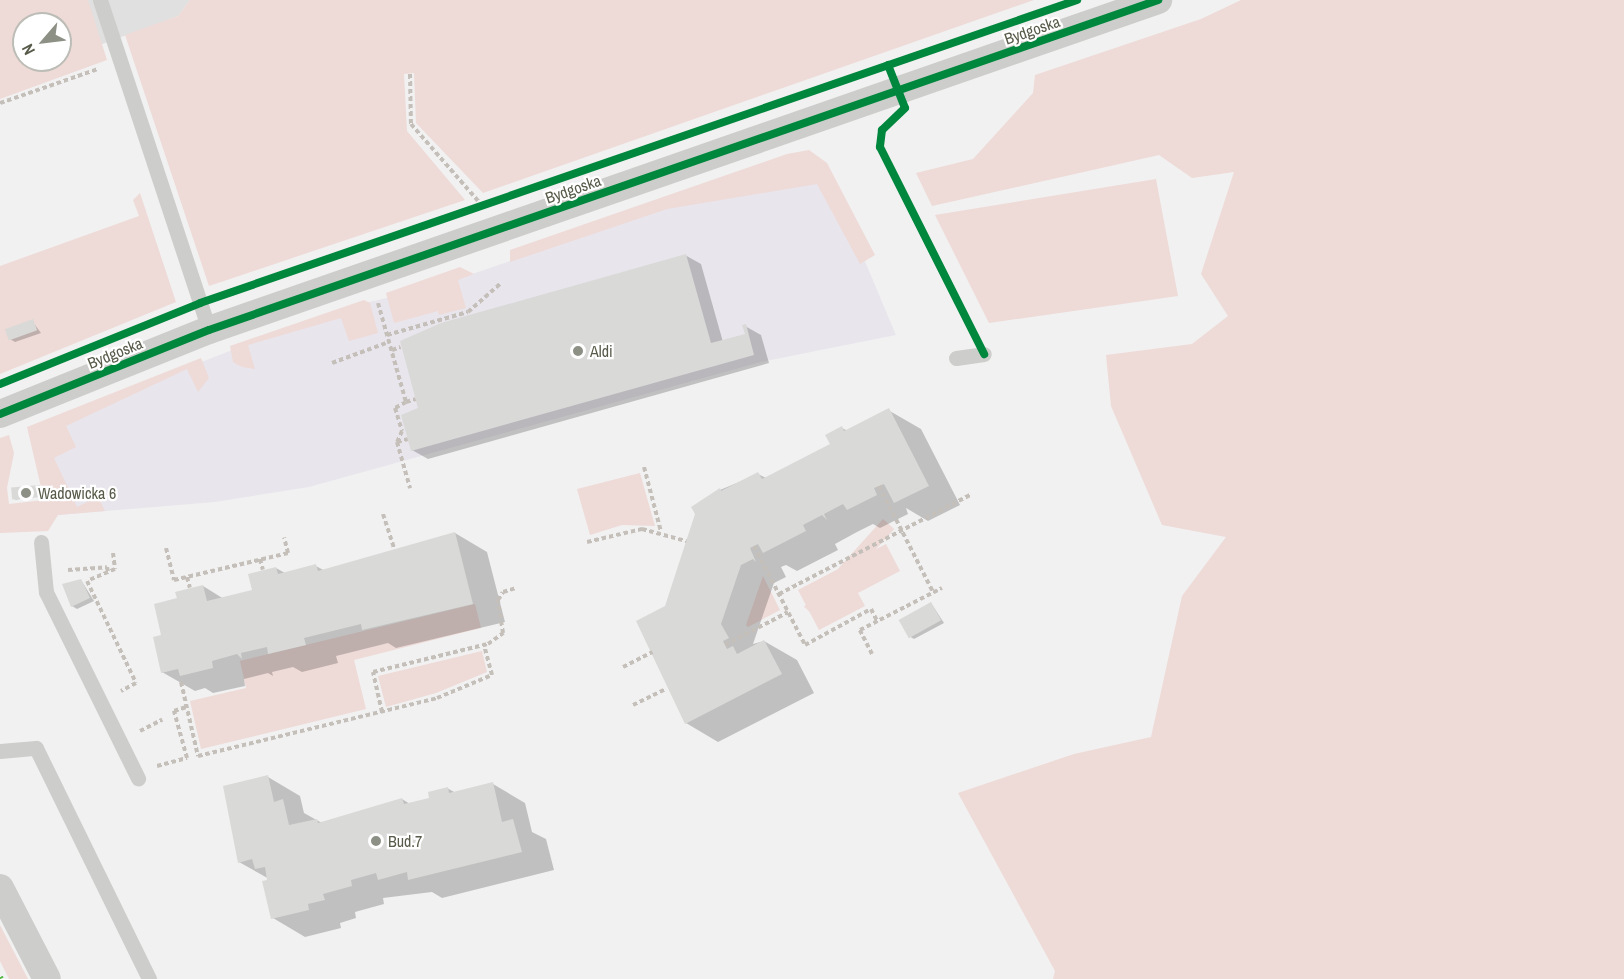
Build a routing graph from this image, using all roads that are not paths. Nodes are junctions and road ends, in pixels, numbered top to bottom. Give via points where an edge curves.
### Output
1 (100, 0) edge
2 (1158, 0) edge
3 (209, 330) junction
4 (984, 354) dead end
5 (956, 358) dead end
6 (0, 414) edge
7 (41, 542) dead end
8 (0, 751) edge
9 (138, 778) dead end
10 (0, 888) edge
11 (47, 979) edge
12 (149, 979) edge

1 - 3 lane
2 - 3 street, Bydgoska
3 - 6 street, Bydgoska
4 - 5 lane
7 - 9 lane via 46,592
8 - 12 lane via 36,748
10 - 11 street

